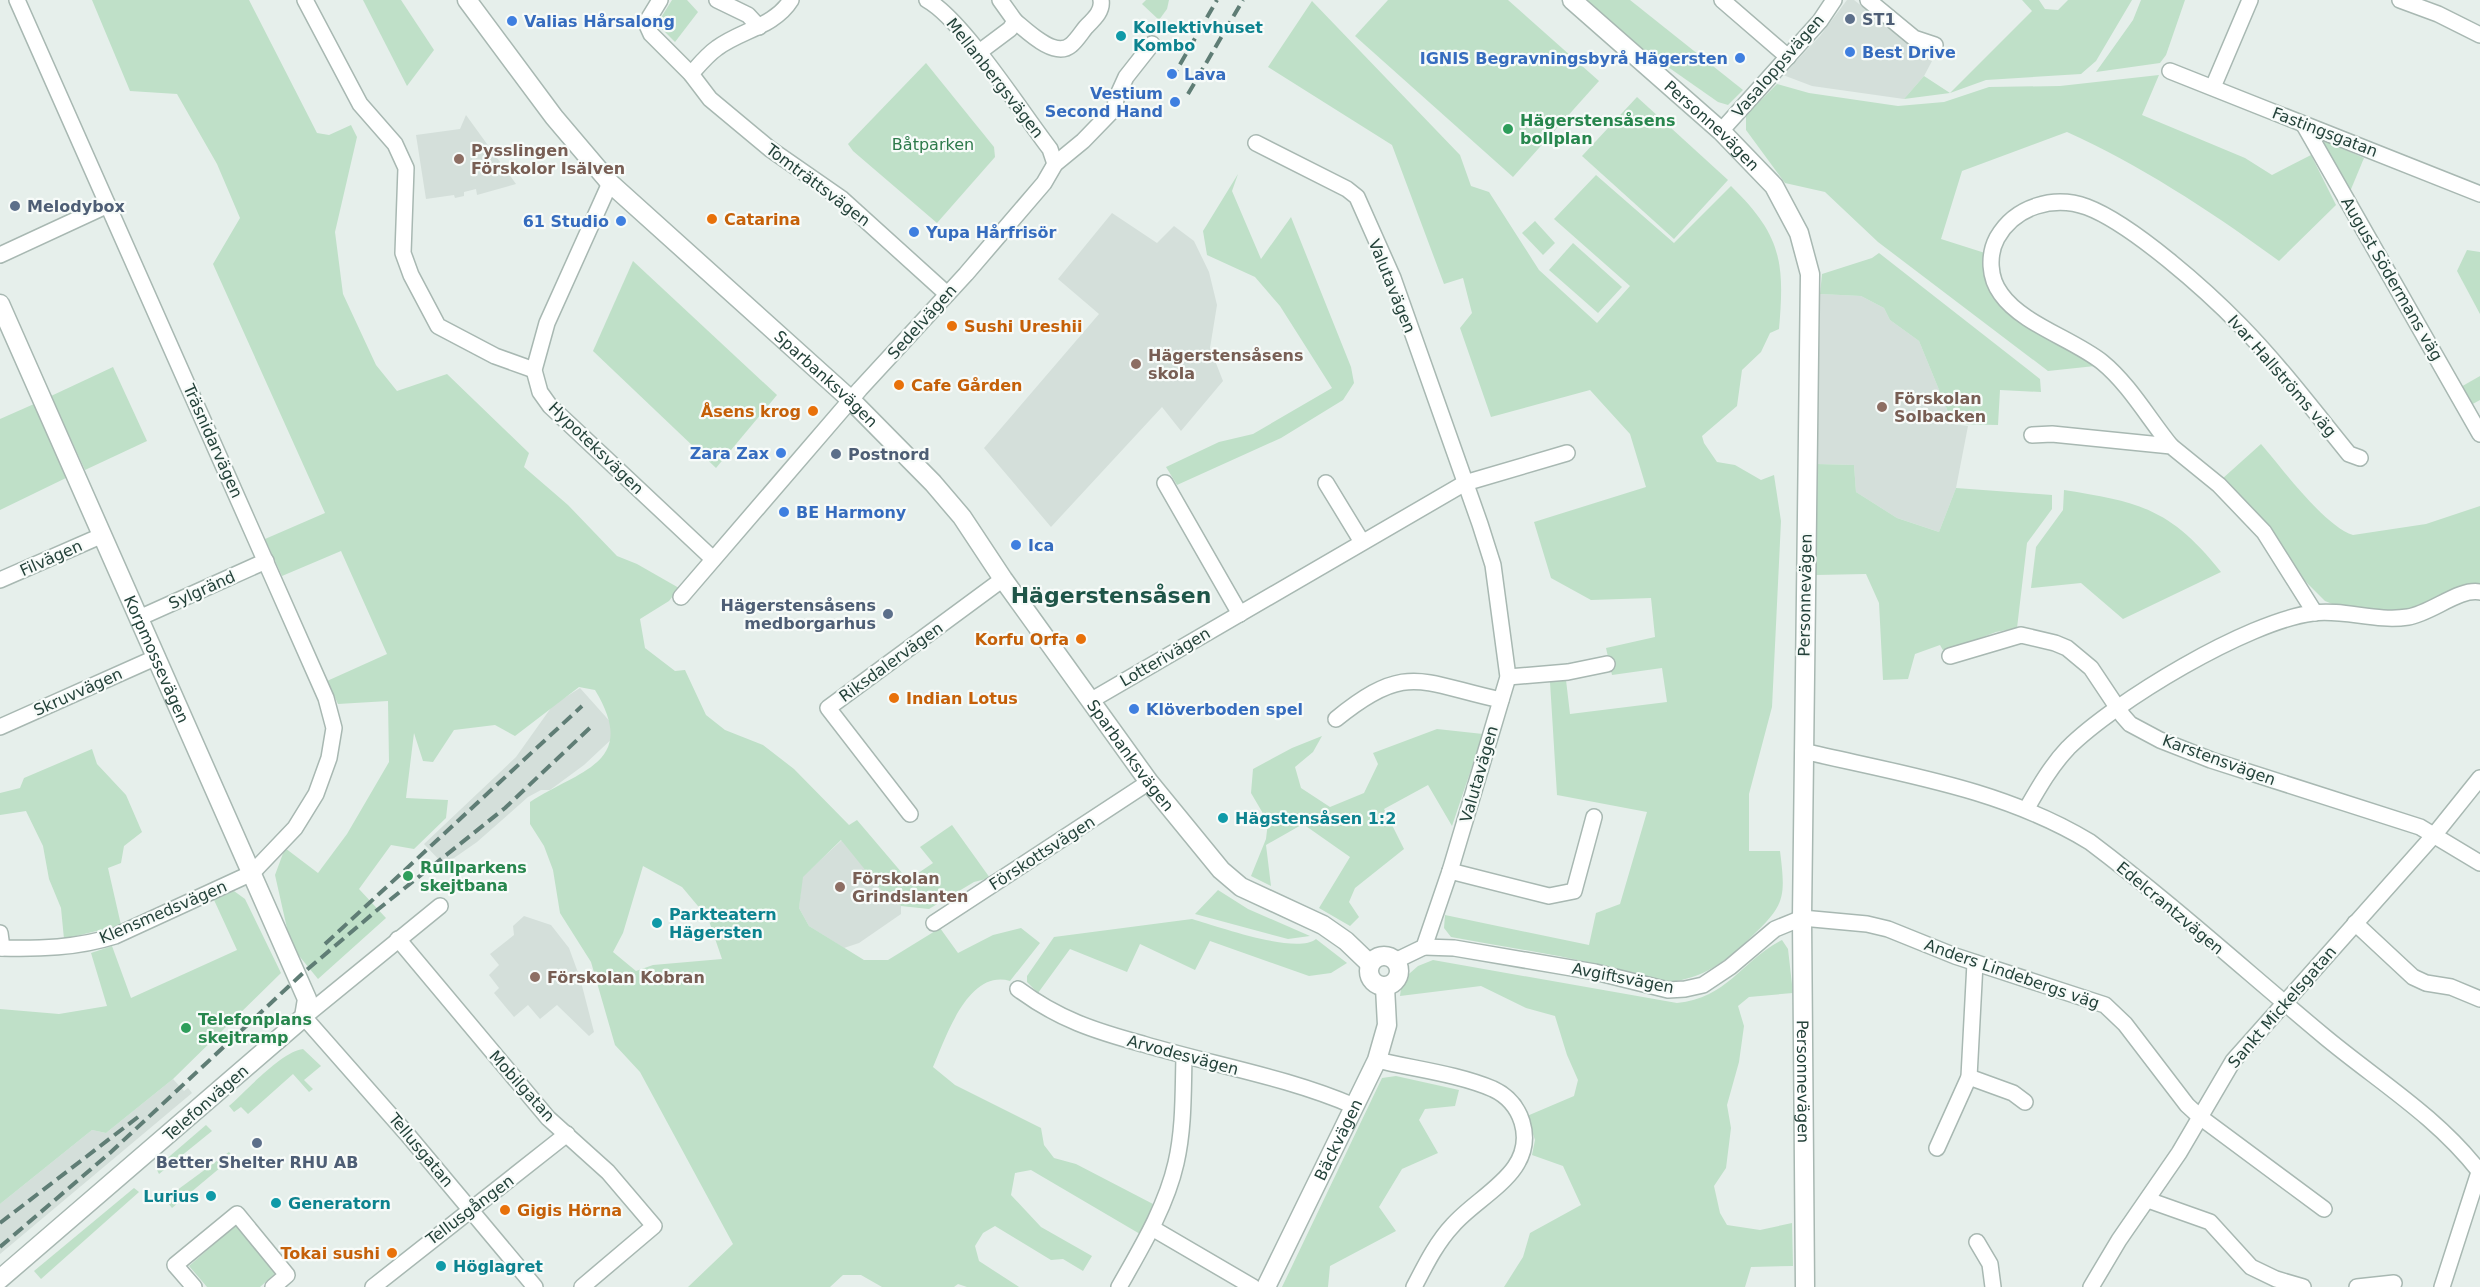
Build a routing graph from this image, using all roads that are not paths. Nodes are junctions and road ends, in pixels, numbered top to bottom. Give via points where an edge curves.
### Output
1 (17, 0) edge
2 (305, 0) edge
3 (467, 0) edge
4 (660, 0) edge
5 (717, 0) edge
6 (791, 0) edge
7 (927, 0) edge
8 (1000, 0) edge
9 (1101, 0) edge
10 (1572, 0) edge
11 (1722, 0) edge
12 (1834, 0) edge
13 (1868, 0) edge
14 (2250, 0) edge
15 (2400, 0) edge
16 (2440, 7) edge
17 (1015, 21) junction
18 (759, 27) junction
19 (2480, 35) edge
20 (1152, 44) dead end
21 (1935, 45) dead end
22 (978, 53) junction
23 (1788, 57) junction
24 (2170, 71) dead end
25 (691, 74) junction
26 (2213, 87) junction
27 (2304, 125) junction
28 (1721, 130) junction
29 (1256, 143) dead end
30 (1055, 164) junction
31 (610, 183) junction
32 (2480, 194) edge
33 (108, 205) junction
34 (0, 255) edge
35 (947, 294) junction
36 (0, 304) edge
37 (534, 370) junction
38 (851, 400) junction
39 (2480, 434) edge
40 (2032, 435) dead end
41 (2170, 446) junction
42 (1567, 453) dead end
43 (2360, 458) dead end
44 (1165, 483) dead end
45 (1326, 483) dead end
46 (1465, 483) junction
47 (103, 535) junction
48 (1362, 542) junction
49 (712, 559) junction
50 (266, 561) junction
51 (1003, 579) junction
52 (0, 580) edge
53 (2480, 592) edge
54 (681, 597) dead end
55 (2315, 613) junction
56 (1240, 614) junction
57 (139, 618) junction
58 (1950, 656) dead end
59 (157, 657) junction
60 (1607, 664) dead end
61 (1508, 677) junction
62 (1501, 700) junction
63 (1090, 701) junction
64 (2118, 706) junction
65 (1336, 719) dead end
66 (0, 727) edge
67 (1803, 752) junction
68 (2480, 778) edge
69 (1149, 782) junction
70 (2027, 808) junction
71 (910, 814) dead end
72 (1594, 817) dead end
73 (2435, 834) junction
74 (2480, 863) edge
75 (1450, 871) junction
76 (252, 873) junction
77 (440, 906) dead end
78 (1802, 918) junction
79 (2355, 922) junction
80 (934, 923) dead end
81 (398, 939) junction
82 (1, 943) edge
83 (1424, 947) junction
84 (1395, 961) junction
85 (1975, 963) junction
86 (1370, 964) junction
87 (1385, 987) junction
88 (1018, 989) dead end
89 (2480, 999) edge
90 (2284, 1002) junction
91 (304, 1017) junction
92 (1184, 1058) junction
93 (1377, 1060) junction
94 (1969, 1077) junction
95 (2025, 1102) dead end
96 (1354, 1106) junction
97 (2200, 1117) junction
98 (567, 1134) junction
99 (1937, 1148) dead end
100 (2480, 1170) edge
101 (2148, 1200) junction
102 (2324, 1209) dead end
103 (473, 1211) junction
104 (1152, 1228) junction
105 (1977, 1242) dead end
106 (0, 1279) edge
107 (2394, 1283) dead end
108 (194, 1287) edge
109 (273, 1287) edge
110 (373, 1287) edge
111 (535, 1287) edge
112 (582, 1287) edge
113 (1119, 1287) edge
114 (1254, 1287) edge
115 (1266, 1287) edge
116 (1414, 1287) edge
117 (1805, 1287) edge
118 (1993, 1287) edge
119 (2091, 1287) edge
120 (2303, 1287) edge
121 (2356, 1287) edge
122 (2442, 1287) edge

1 - 33 street, Träsnidarvägen
2 - 37 street via 360,104 395,144 406,168 403,253 438,326 495,356
3 - 31 street, Sparbanksvägen
4 - 25 street, Tomträttsvägen via 646,22 651,33
5 - 18 street via 748,15
6 - 18 street via 783,12
7 - 22 street, Mellanbergsvägen via 941,8
8 - 17 street
9 - 17 street via 1101,9 1094,19 1071,46 1062,49 1032,36
10 - 28 street, Personnevägen
11 - 23 street
12 - 23 street, Vasaloppsvägen
13 - 21 street via 1914,38
14 - 26 street
15 - 16 street
16 - 19 street
17 - 22 street
18 - 25 street via 718,47
20 - 30 street, Sedelvägen via 1126,77 1115,108
22 - 30 street, Mellanbergsvägen via 1050,149
23 - 28 street, Vasaloppsvägen
24 - 26 street, Fastingsgatan
25 - 35 street, Tomträttsvägen via 710,99 770,149 842,199
26 - 27 street, Fastingsgatan
27 - 32 street, Fastingsgatan
27 - 39 street, August Södermans väg
28 - 67 street, Personnevägen via 1774,186 1784,202 1799,232 1810,273
29 - 46 street, Valutavägen via 1357,197 1393,278
30 - 35 street, Sedelvägen via 1044,183
31 - 37 street via 547,322
31 - 38 street, Sparbanksvägen
33 - 34 street
33 - 50 street, Träsnidarvägen
35 - 38 street, Sedelvägen
36 - 47 street, Korpmossevägen
37 - 49 street, Hypoteksvägen via 540,392 550,406
38 - 49 street, Sedelvägen
38 - 51 street, Sparbanksvägen via 894,440 955,509
40 - 41 street
41 - 43 street, Ivar Hallströms väg via 2102,362 2023,314 2001,294 1995,284 1991,255 2003,229 2023,211 2053,202 2070,204 2087,207 2116,222 2222,307 2261,347 2349,454
41 - 55 street, Ivar Hallströms väg via 2219,485 2264,532
42 - 46 street
44 - 56 street
45 - 48 street
46 - 48 street, Lotterivägen
46 - 61 street, Valutavägen via 1493,565
47 - 52 street, Filvägen
47 - 57 street, Korpmossevägen
48 - 56 street, Lotterivägen
49 - 54 street, Sedelvägen
50 - 57 street, Sylgränd
50 - 76 street, Träsnidarvägen via 326,698 334,728 329,758 316,794 295,828
51 - 63 street, Sparbanksvägen
51 - 71 street, Riksdalervägen via 828,708
53 - 55 street via 2469,591 2421,615 2406,617
55 - 64 street via 2280,621 2238,639
56 - 63 street, Lotterivägen
57 - 59 street, Korpmossevägen
58 - 64 street, Karstensvägen via 2009,637 2042,638 2081,658
59 - 66 street, Skruvvägen
59 - 76 street, Korpmossevägen
60 - 61 street
61 - 62 street, Valutavägen
62 - 65 street via 1433,682 1410,681 1371,692
62 - 75 street, Valutavägen
63 - 69 street, Sparbanksvägen
64 - 70 street via 2057,760
64 - 73 street, Karstensvägen via 2130,724 2184,750
67 - 70 street, Edelcrantzvägen
67 - 78 street, Personnevägen
68 - 73 street, Sankt Mickelsgatan
69 - 80 street, Förskottsvägen
69 - 86 street, Sparbanksvägen via 1227,877 1323,925
70 - 90 street, Edelcrantzvägen via 2090,842
72 - 75 street via 1574,891 1550,896
73 - 74 street, Karstensvägen
73 - 79 street, Sankt Mickelsgatan
75 - 83 street, Valutavägen
76 - 82 street, Klensmedsvägen via 95,942 64,947
76 - 91 street, Korpmossevägen via 307,999
77 - 81 street, Telefonvägen
78 - 83 street, Avgiftsvägen via 1775,929 1703,985 1685,990 1668,990 1595,972 1478,952
78 - 85 street, Anders Lindebergs väg via 1888,929
78 - 117 street, Personnevägen
79 - 89 street via 2413,977
79 - 90 street, Sankt Mickelsgatan
81 - 91 street, Telefonvägen
81 - 98 street, Mobilgatan via 548,1118
83 - 84 street
84 - 86 street via 1382,956
84 - 87 street via 1399,975
85 - 94 street
85 - 97 street, Anders Lindebergs väg via 2105,1005
86 - 87 street via 1369,978
87 - 93 street, Bäckvägen via 1387,1025
88 - 92 street, Arvodesvägen via 1038,1005 1084,1028
90 - 97 street, Sankt Mickelsgatan via 2233,1061
90 - 100 street, Edelcrantzvägen via 2430,1118
91 - 103 street, Tellusgatan
91 - 106 street, Telefonvägen
92 - 96 street, Arvodesvägen via 1308,1088
92 - 104 street via 1183,1115 1176,1164
93 - 96 street, Bäckvägen
93 - 116 street via 1495,1090 1512,1103 1524,1129 1522,1157 1513,1171 1452,1225
94 - 95 street via 2013,1093
94 - 99 street
96 - 115 street, Bäckvägen
97 - 101 street, Sankt Mickelsgatan
97 - 102 street, Anders Lindebergs väg
98 - 103 street, Tellusgången
98 - 112 street, Mobilgatan via 608,1172 654,1226
100 - 122 street
101 - 119 street, Sankt Mickelsgatan
101 - 120 street via 2210,1222 2251,1267
103 - 110 street, Tellusgången
103 - 111 street, Tellusgatan
104 - 113 street
104 - 114 street
105 - 118 street via 1990,1264
107 - 121 street
108 - 109 street via 175,1265 237,1214 287,1275

